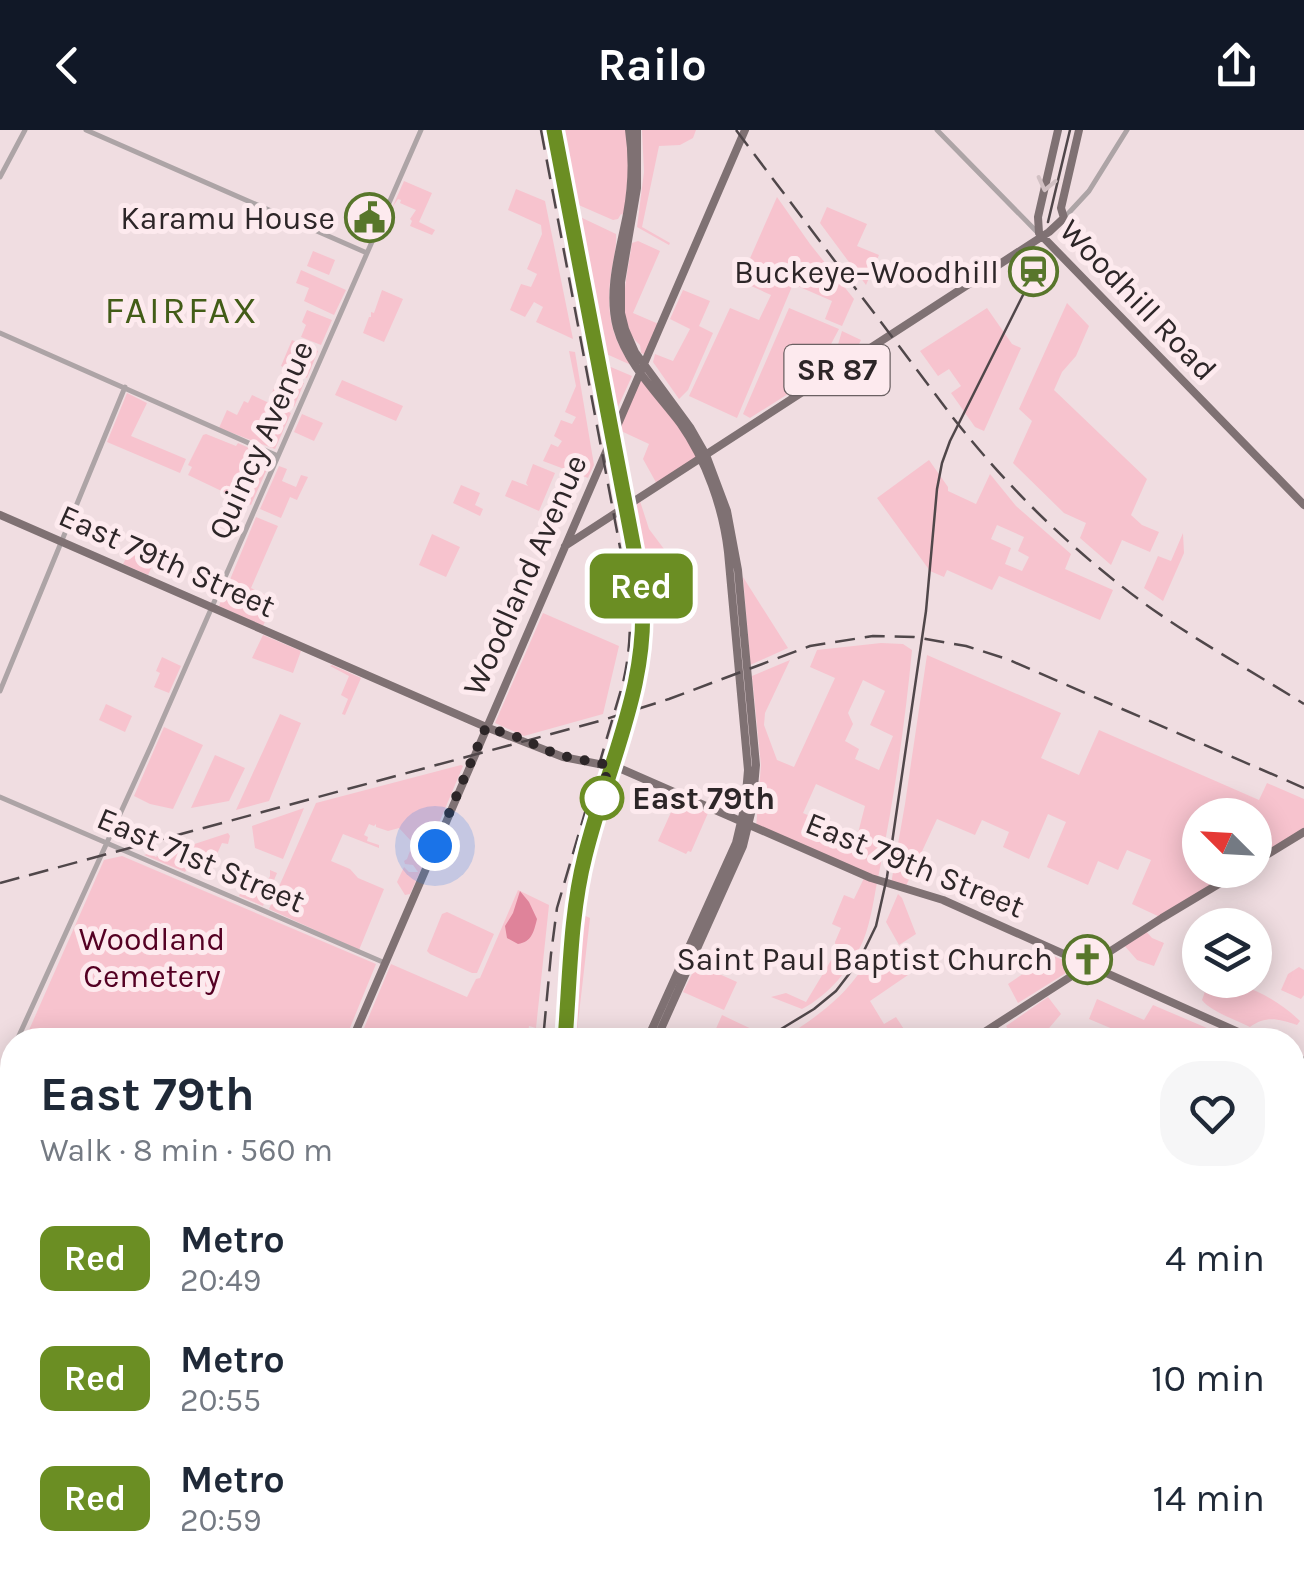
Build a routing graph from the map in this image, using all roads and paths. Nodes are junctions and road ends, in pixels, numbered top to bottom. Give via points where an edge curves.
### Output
1 (26, 130) edge
2 (86, 130) edge
3 (421, 130) edge
4 (633, 130) edge
5 (746, 130) edge
6 (937, 130) edge
7 (1058, 130) edge
8 (1080, 130) edge
9 (1127, 130) edge
10 (0, 178) edge
11 (1038, 217) junction
12 (1064, 218) junction
13 (1025, 220) junction
14 (1041, 237) junction
15 (367, 253) junction
16 (0, 333) edge
17 (653, 343) junction
18 (633, 347) junction
19 (643, 368) junction
20 (126, 387) junction
21 (278, 456) junction
22 (703, 457) junction
23 (1304, 505) edge
24 (0, 515) edge
25 (62, 542) junction
26 (565, 546) junction
27 (212, 607) junction
28 (0, 691) edge
29 (486, 727) junction
30 (0, 797) edge
31 (746, 823) junction
32 (1304, 832) edge
33 (107, 844) junction
34 (1272, 852) edge
35 (1213, 888) edge
36 (385, 963) junction
37 (1089, 966) junction
38 (22, 1028) edge
39 (357, 1028) edge
40 (652, 1028) edge
41 (661, 1028) edge
42 (991, 1028) edge
43 (1229, 1028) edge

1 - 10 street
2 - 15 street
3 - 15 street, Quincy Avenue
4 - 18 main road via 636,199 620,296
4 - 19 main road via 614,304 619,333
5 - 17 main road, Woodland Avenue
6 - 13 street, Woodhill Road
7 -> 11 main road
8 - 12 main road
9 - 12 street via 1089,192
11 - 13 main road
11 - 14 main road
12 - 14 main road, SR 87
13 - 14 street, Woodhill Road
14 - 22 main road, SR 87
14 - 23 main road, Woodhill Road
15 - 21 street, Quincy Avenue
16 - 20 street
17 - 18 main road
17 - 19 main road, Woodland Avenue
18 - 19 main road
19 - 22 main road via 685,420
19 - 26 main road, Woodland Avenue
20 - 21 street
20 - 25 street
21 - 27 street, Quincy Avenue
22 - 26 main road, SR 87
22 - 31 main road via 727,511 738,570 756,758
24 - 25 main road, East 79th Street
25 - 27 main road, East 79th Street
25 - 28 street
26 - 29 main road, Woodland Avenue
27 - 29 main road, East 79th Street
27 - 33 street, Quincy Avenue
29 - 31 main road, East 79th Street via 558,755 616,767
29 - 36 main road, Woodland Avenue
30 - 33 street, East 71st Street
31 - 37 main road, East 79th Street
31 - 40 main road
31 - 41 main road via 736,864
32 - 34 main road
33 - 36 street, East 71st Street
33 - 38 street, Quincy Avenue
35 - 37 main road
36 - 39 main road, Woodland Avenue
37 - 42 main road
37 - 43 main road, East 79th Street

